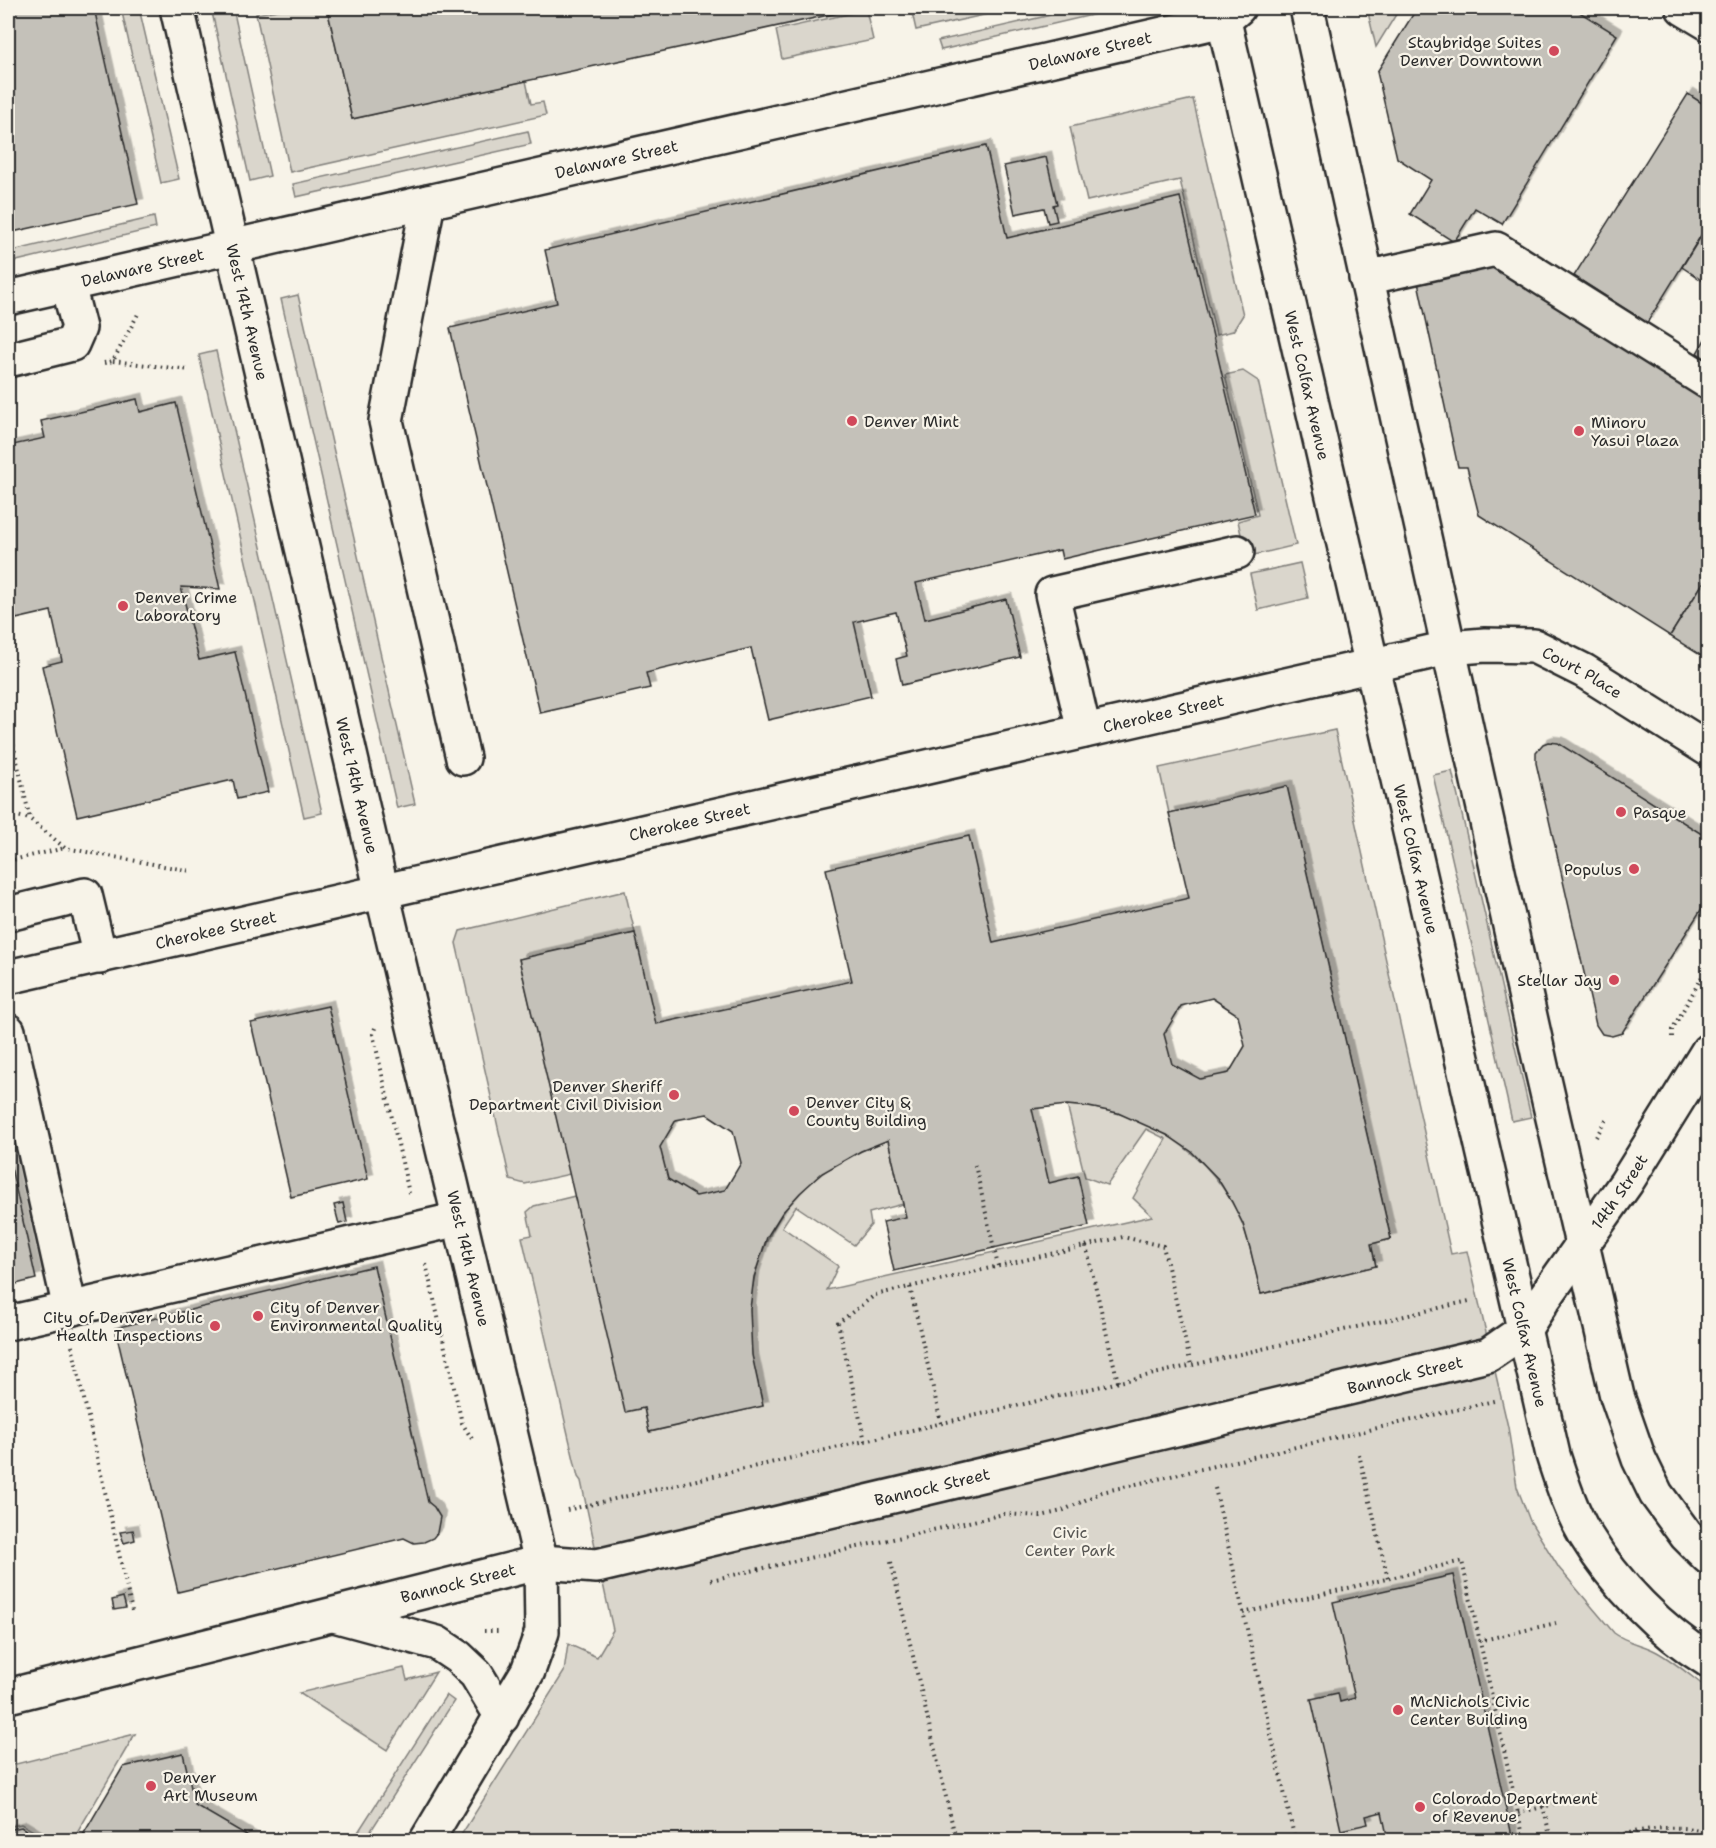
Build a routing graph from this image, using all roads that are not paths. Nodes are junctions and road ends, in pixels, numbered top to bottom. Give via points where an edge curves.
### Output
1 (177, 8) edge
2 (1307, 8) edge
3 (1683, 8) edge
4 (1228, 12) edge
5 (1708, 23) edge
6 (428, 202) junction
7 (233, 247) junction
8 (1366, 278) junction
9 (68, 285) junction
10 (8, 298) edge
11 (8, 360) edge
12 (1708, 382) edge
13 (1237, 552) dead end
14 (1449, 648) junction
15 (1371, 665) junction
16 (1084, 731) junction
17 (1708, 749) edge
18 (464, 758) dead end
19 (382, 892) junction
20 (8, 914) edge
21 (100, 957) junction
22 (8, 978) edge
23 (8, 1031) edge
24 (1708, 1051) edge
25 (459, 1219) junction
26 (1582, 1246) junction
27 (67, 1310) junction
28 (8, 1323) edge
29 (1524, 1330) junction
30 (1708, 1557) edge
31 (541, 1562) junction
32 (332, 1615) junction
33 (1708, 1660) edge
34 (8, 1696) edge
35 (502, 1717) junction
36 (427, 1840) edge

1 - 7 main road, West 14th Avenue
2 - 8 main road
3 - 5 main road
4 - 6 main road, Delaware Street
4 - 15 main road, West Colfax Avenue
6 - 7 main road, Delaware Street
6 - 18 main road via 386,421
7 - 9 main road, Delaware Street
7 - 19 main road, West 14th Avenue
8 - 12 main road via 1496,249
8 - 14 main road
9 - 10 main road, Delaware Street
9 - 11 main road via 79,328 72,345
13 - 16 main road via 1052,594
14 - 15 main road, Court Place
14 - 17 main road, Court Place via 1534,646 1584,671
14 - 26 main road
15 - 16 main road, Cherokee Street
15 - 29 main road, West Colfax Avenue
16 - 19 main road, Cherokee Street
19 - 21 main road, Cherokee Street
19 - 25 main road, West 14th Avenue
20 - 21 main road via 86,895
21 - 22 main road, Cherokee Street
23 - 27 main road
24 - 26 main road, 14th Street
25 - 27 main road
25 - 31 main road, West 14th Avenue
26 - 29 main road, 14th Street
26 - 30 main road via 1617,1396 1639,1460 1669,1514
27 - 28 main road
29 - 31 main road, Bannock Street via 1488,1355 634,1558 597,1566
29 - 33 main road, West Colfax Avenue via 1553,1455 1563,1487 1587,1537 1649,1612
31 - 32 main road, Bannock Street
31 - 35 main road, West 14th Avenue via 542,1632 528,1671
32 - 34 main road, Bannock Street
32 - 35 main road, Bannock Street via 437,1643 476,1674
35 - 36 main road, West 14th Avenue

